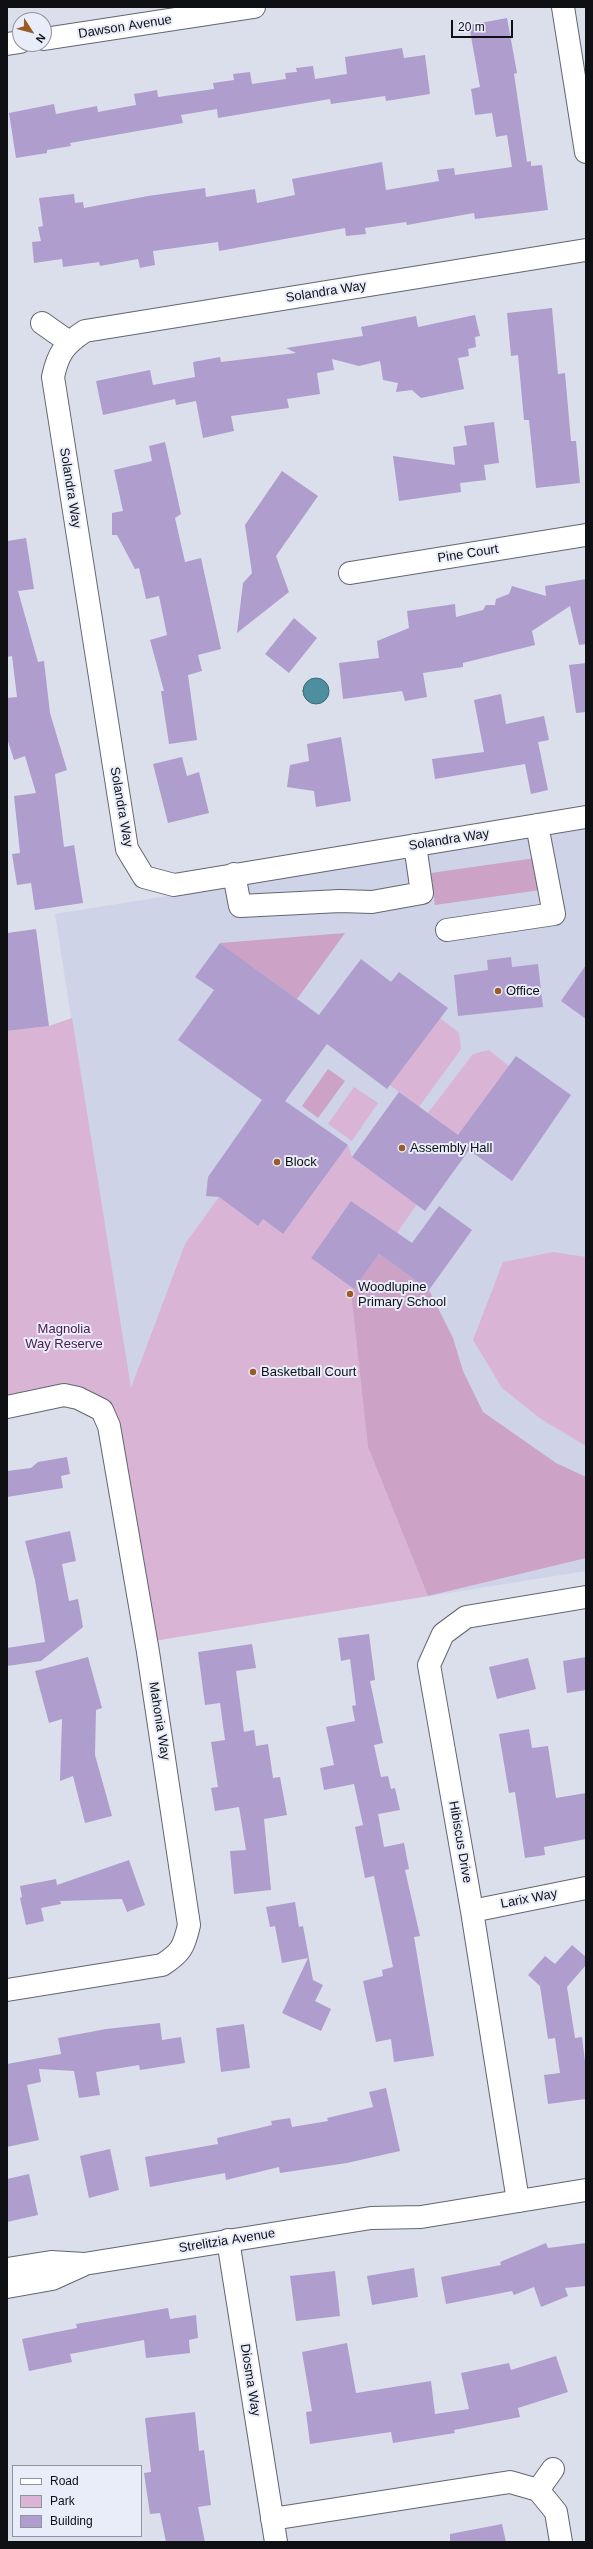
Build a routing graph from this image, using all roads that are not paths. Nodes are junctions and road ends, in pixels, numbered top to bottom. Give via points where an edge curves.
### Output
1 (254, 7) edge
2 (562, 7) edge
3 (177, 13) edge
4 (52, 37) edge
5 (586, 152) edge
6 (586, 250) edge
7 (42, 322) dead end
8 (68, 342) junction
9 (586, 534) edge
10 (350, 572) dead end
11 (586, 817) edge
12 (537, 825) junction
13 (414, 845) junction
14 (234, 874) junction
15 (447, 930) dead end
16 (7, 1407) edge
17 (586, 1597) edge
18 (586, 1888) edge
19 (472, 1911) junction
20 (7, 1990) edge
21 (586, 2175) edge
22 (586, 2190) edge
23 (517, 2194) junction
24 (228, 2240) junction
25 (84, 2264) junction
26 (7, 2269) edge
27 (7, 2287) edge
28 (553, 2469) dead end
29 (538, 2490) junction
30 (272, 2519) junction
31 (276, 2542) edge
32 (561, 2542) edge

1 - 3 street, Dawson Avenue
2 - 5 street
3 - 4 street, Dawson Avenue
6 - 8 street, Solandra Way via 85,331
7 - 8 street
8 - 14 street, Solandra Way via 57,359 53,377 127,849 144,877 174,885
9 - 10 street, Pine Court
11 - 12 street, Solandra Way
12 - 13 street, Solandra Way
12 - 15 street via 554,914
13 - 14 street, Solandra Way
13 - 14 street via 422,893 372,902 240,906
16 - 20 street, Mahonia Way via 64,1395 78,1398 102,1410 108,1426 148,1652 190,1925 185,1943 177,1956 162,1965
17 - 19 street, Hibiscus Drive via 466,1617 443,1634 429,1665
18 - 19 street, Larix Way
19 - 23 street, Hibiscus Drive
21 - 23 street, Strelitzia Avenue
22 - 23 street, Strelitzia Avenue
23 - 24 street, Strelitzia Avenue via 421,2217 371,2218
24 - 25 street, Strelitzia Avenue
24 - 30 street, Diosma Way
25 - 26 street, Strelitzia Avenue via 51,2262
25 - 27 street, Strelitzia Avenue via 52,2279
28 - 29 street
29 - 30 street via 510,2482
29 - 32 street via 556,2512
30 - 31 street, Diosma Way

